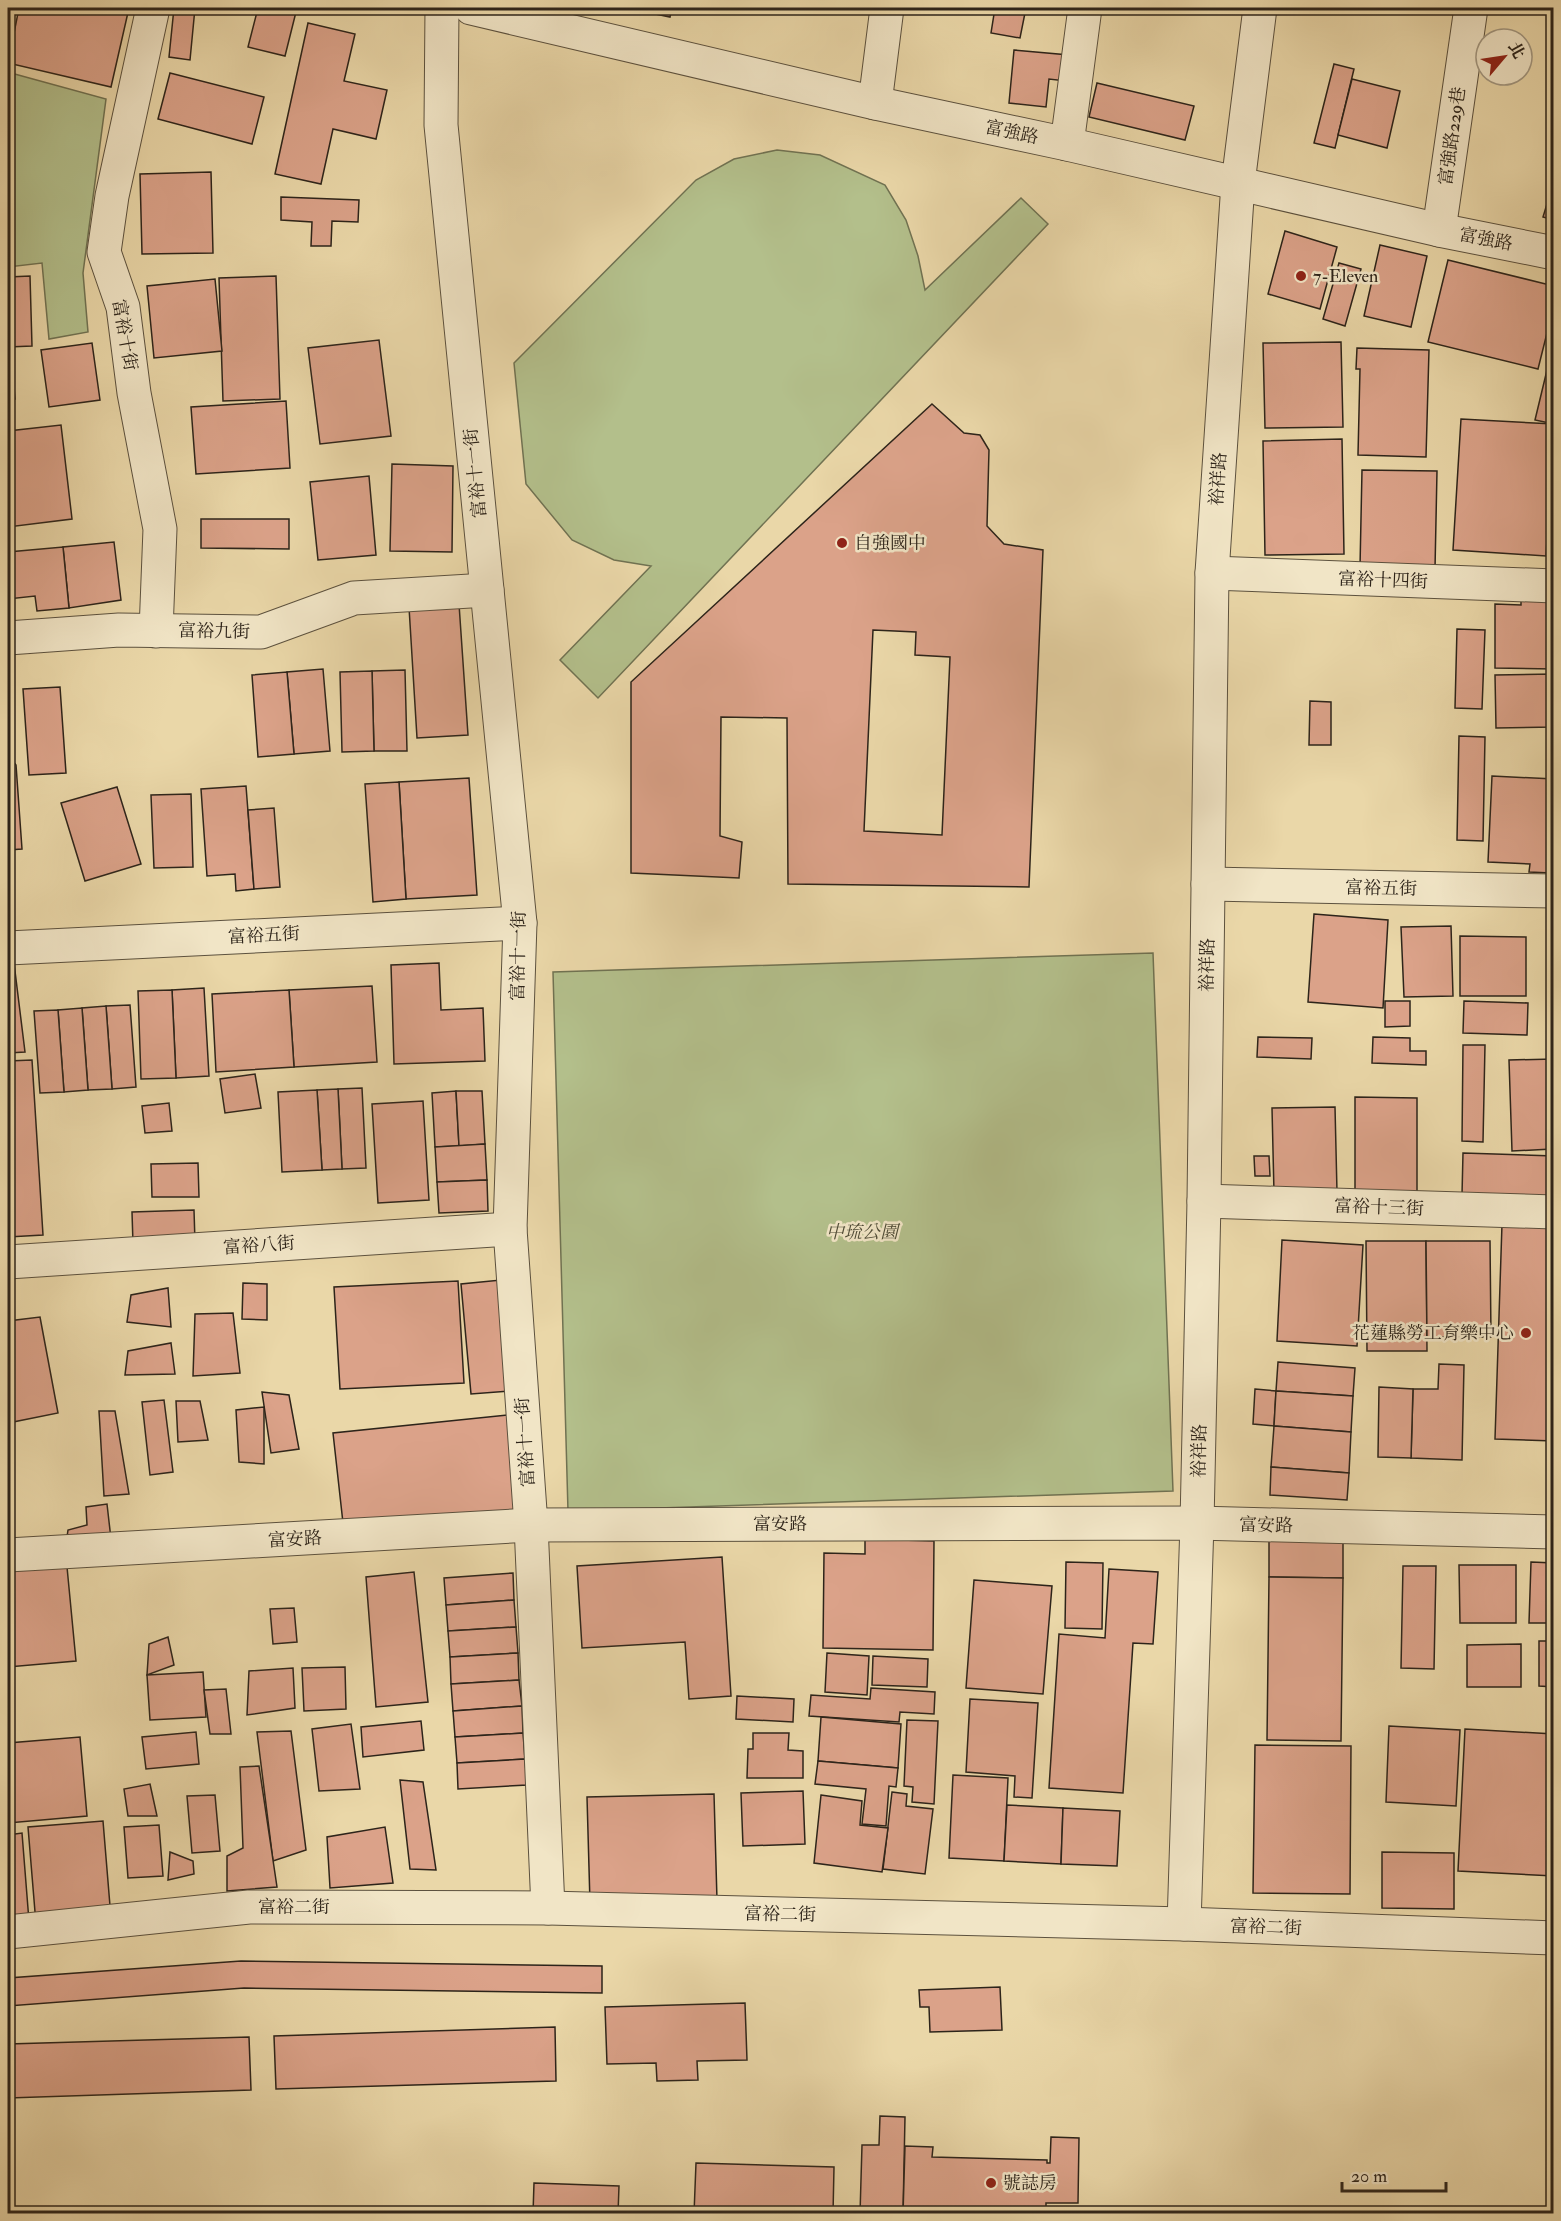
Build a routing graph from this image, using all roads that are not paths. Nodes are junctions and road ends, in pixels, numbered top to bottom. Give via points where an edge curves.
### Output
1 (153, 8) edge
2 (442, 8) edge
3 (471, 8) edge
4 (887, 8) edge
5 (1084, 8) edge
6 (1260, 8) edge
7 (1471, 8) edge
8 (875, 103) junction
9 (1067, 144) junction
10 (1238, 183) junction
11 (1439, 230) junction
12 (1554, 253) edge
13 (1212, 573) junction
14 (1554, 586) edge
15 (487, 590) junction
16 (156, 631) junction
17 (8, 638) edge
18 (1208, 884) junction
19 (1554, 891) edge
20 (520, 923) junction
21 (8, 948) edge
22 (1204, 1201) junction
23 (1554, 1212) edge
24 (510, 1229) junction
25 (8, 1262) edge
26 (1197, 1523) junction
27 (531, 1525) junction
28 (1554, 1532) edge
29 (8, 1555) edge
30 (548, 1908) junction
31 (1184, 1924) junction
32 (8, 1932) edge
33 (1554, 1938) edge

1 - 16 street, 富裕十街 via 112,196 104,252 123,307 134,393 160,529
2 - 15 street, 富裕十一街 via 441,125
3 - 8 street, 富強路
4 - 8 street
5 - 9 street
6 - 10 street, 裕祥路
7 - 11 street, 富強路229巷
8 - 9 street, 富強路
9 - 10 street, 富強路
10 - 11 street, 富強路
10 - 13 street, 裕祥路
11 - 12 street, 富強路
13 - 14 street, 富裕十四街
13 - 18 street, 裕祥路
15 - 16 street, 富裕九街 via 354,598 261,632
15 - 20 street, 富裕十一街
16 - 17 street, 富裕九街
18 - 19 street, 富裕五街
18 - 22 street, 裕祥路
20 - 21 street, 富裕五街
20 - 24 street, 富裕十一街
22 - 23 street, 富裕十三街
22 - 26 street, 裕祥路
24 - 25 street, 富裕八街
24 - 27 street, 富裕十一街
26 - 27 street, 富安路
26 - 28 street, 富安路
26 - 31 street, 裕祥路
27 - 29 street, 富安路
27 - 30 street, 富裕十一街
30 - 31 street, 富裕二街
30 - 32 street, 富裕二街 via 249,1907
31 - 33 street, 富裕二街

